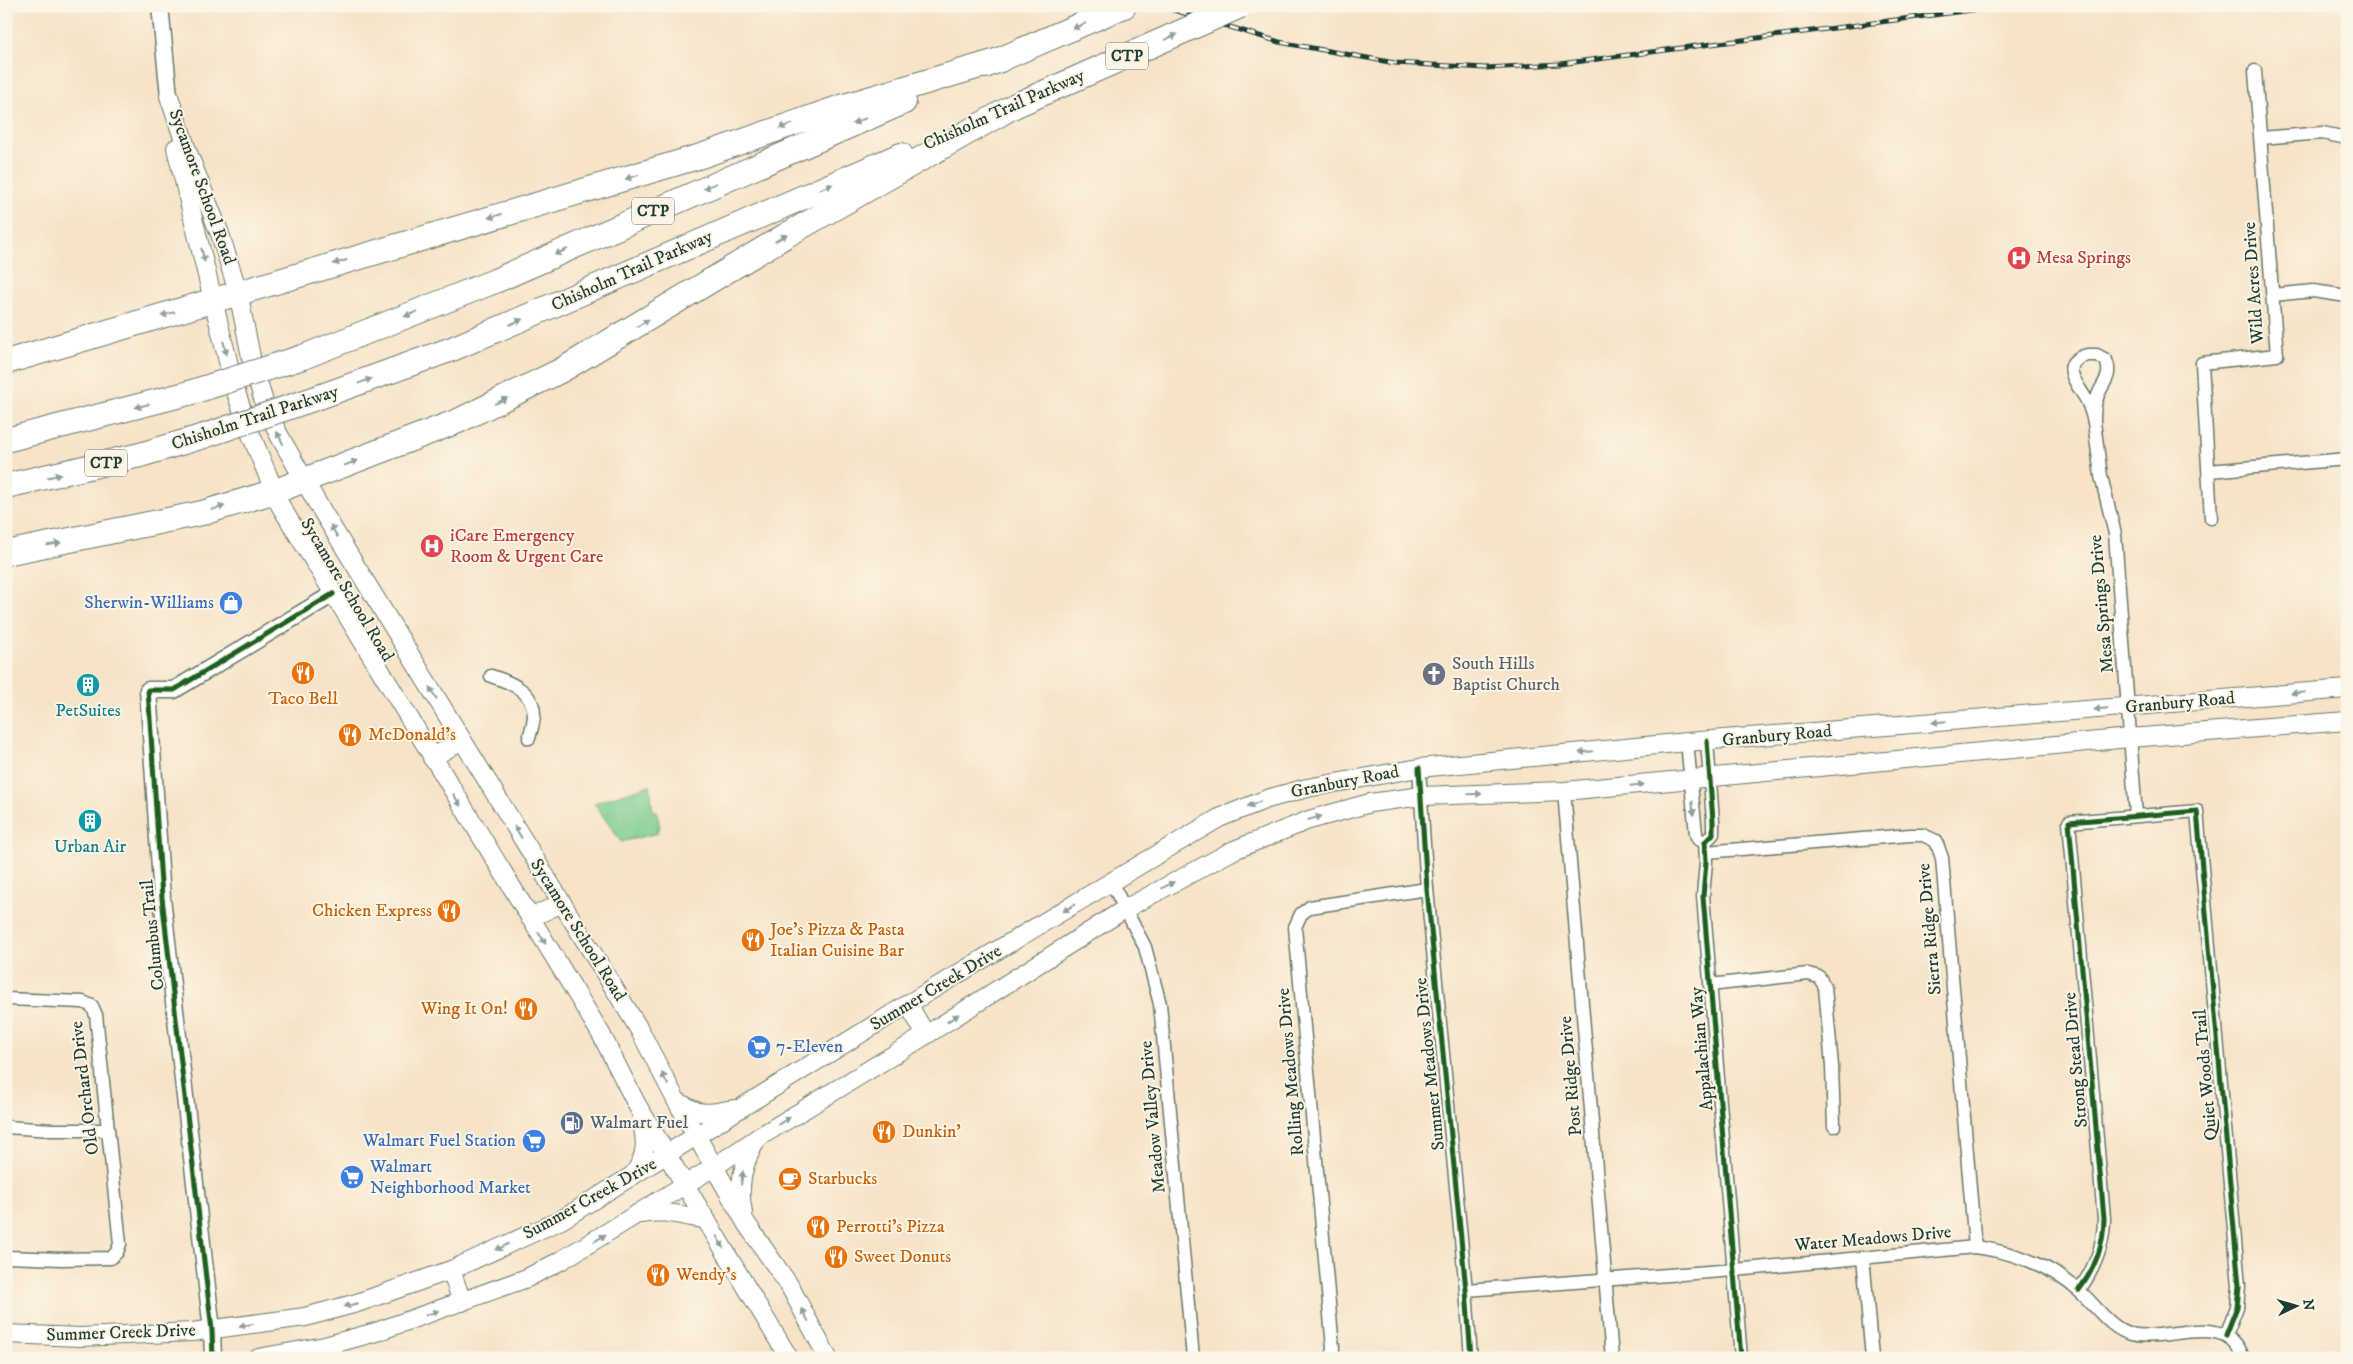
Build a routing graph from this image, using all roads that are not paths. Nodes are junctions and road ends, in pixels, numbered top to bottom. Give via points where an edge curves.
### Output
1 (160, 6) edge
2 (1124, 6) edge
3 (1240, 6) edge
4 (1000, 60) junction
5 (2255, 71) dead end
6 (170, 96) junction
7 (1014, 106) junction
8 (2261, 138) junction
9 (2347, 138) edge
10 (238, 292) junction
11 (2274, 295) junction
12 (2347, 296) edge
13 (214, 300) junction
14 (6, 362) edge
15 (2094, 422) junction
16 (6, 440) edge
17 (2347, 458) edge
18 (2209, 471) junction
19 (305, 480) junction
20 (6, 486) edge
21 (276, 491) junction
22 (2211, 518) dead end
23 (6, 553) edge
24 (333, 594) junction
25 (491, 676) dead end
26 (2347, 689) edge
27 (2128, 707) junction
28 (2347, 721) edge
29 (529, 738) dead end
30 (2130, 738) junction
31 (462, 740) junction
32 (1707, 741) junction
33 (1687, 742) junction
34 (432, 758) junction
35 (1419, 768) junction
36 (1709, 777) junction
37 (1690, 780) junction
38 (1564, 791) junction
39 (1422, 796) junction
40 (2136, 816) junction
41 (1705, 847) junction
42 (1111, 882) junction
43 (1427, 889) junction
44 (562, 903) junction
45 (1125, 908) junction
46 (530, 918) junction
47 (1710, 985) junction
48 (6, 999) edge
49 (908, 1004) junction
50 (926, 1035) junction
51 (676, 1100) junction
52 (636, 1105) junction
53 (743, 1108) junction
54 (1834, 1126) dead end
55 (6, 1127) edge
56 (108, 1130) junction
57 (697, 1137) junction
58 (758, 1137) junction
59 (667, 1156) junction
60 (714, 1168) junction
61 (630, 1179) junction
62 (685, 1185) junction
63 (637, 1215) junction
64 (706, 1219) junction
65 (746, 1222) junction
66 (1975, 1247) junction
67 (6, 1257) edge
68 (1863, 1257) junction
69 (451, 1270) junction
70 (1734, 1270) junction
71 (1606, 1280) junction
72 (1466, 1290) junction
73 (2079, 1290) junction
74 (462, 1302) junction
75 (212, 1330) junction
76 (6, 1334) edge
77 (2226, 1335) junction
78 (213, 1358) edge
79 (258, 1358) edge
80 (790, 1358) edge
81 (828, 1358) edge
82 (1193, 1358) edge
83 (1332, 1358) edge
84 (1471, 1358) edge
85 (1612, 1358) edge
86 (1742, 1358) edge
87 (1872, 1358) edge
88 (2243, 1358) edge

1 - 6 street
2 -> 4 highway, CTP
7 -> 3 highway, Chisholm Trail Parkway / CTP, bridge
4 -> 10 highway via 838,108 701,156
4 -> 16 highway, CTP, bridge via 495,281 303,357 189,393
5 - 8 street, Wild Acres Drive
6 - 10 main road, Sycamore School Road
6 -> 13 main road, Sycamore School Road via 179,163
19 -> 7 highway via 458,421 562,370 785,236
20 -> 7 highway, Chisholm Trail Parkway / CTP, bridge via 204,436 319,398 467,343
8 - 9 street via 2322,134
8 - 11 street, Wild Acres Drive
10 - 13 highway
19 -> 10 main road, Sycamore School Road via 279,435 260,392
11 - 12 street via 2313,291
11 - 18 street, Wild Acres Drive via 2277,355 2202,363
13 -> 14 highway
13 -> 21 main road, Sycamore School Road via 238,401
15 - 15 street, Mesa Springs Drive via 2097,398 2109,373 2106,360 2097,355 2087,355 2075,362 2072,375 2088,401
15 - 27 street, Mesa Springs Drive via 2101,476 2115,534
17 - 18 street
18 - 22 street, Wild Acres Drive
19 - 21 highway
31 -> 19 main road, Sycamore School Road
23 -> 21 highway via 171,521
21 - 24 main road, Sycamore School Road via 280,505
24 - 34 main road, Sycamore School Road
24 - 75 street, Columbus Trail via 174,690 148,690 162,898
25 - 29 street via 512,682 527,694 534,713
26 -> 27 main road, Granbury Road
27 - 30 street, Mesa Springs Drive
27 -> 32 main road, Granbury Road
28 - 30 main road, Granbury Road
30 - 36 main road, Granbury Road
30 - 40 street, Mesa Springs Drive
31 - 34 main road
44 -> 31 main road, Sycamore School Road
32 - 33 main road, Granbury Road
32 - 36 street, Appalachian Way
33 -> 35 main road, Granbury Road
33 - 37 street
34 -> 46 main road, Sycamore School Road
35 - 39 street, Summer Meadows Drive
35 -> 42 main road, Granbury Road via 1307,788 1267,799 1219,818
36 - 37 main road, Granbury Road
36 - 41 street, Appalachian Way via 1713,834
38 -> 37 main road, Granbury Road
37 -> 41 street via 1696,834
39 -> 38 main road, Granbury Road
38 - 71 street, Post Ridge Drive
39 - 43 street, Summer Meadows Drive
45 -> 39 main road, Granbury Road via 1234,850 1309,820 1370,803
40 - 73 street, Strong Stead Drive via 2068,822 2104,1228 2096,1263
40 - 77 street, Quiet Woods Trail via 2197,811 2239,1286 2237,1307
41 - 47 street, Appalachian Way via 1703,896
41 - 66 street, Sierra Ridge Drive via 1910,835 1924,835 1936,841 1942,858
42 - 45 street, Meadow Valley Drive
42 -> 49 main road, Summer Creek Drive
43 - 72 street, Summer Meadows Drive
43 - 83 street, Rolling Meadows Drive via 1310,906 1301,914 1296,927
44 - 46 main road
51 -> 44 main road, Sycamore School Road via 639,1029
50 -> 45 main road, Summer Creek Drive
45 - 82 street, Meadow Valley Drive via 1145,947 1160,1004
46 -> 52 main road, Sycamore School Road via 601,1034
47 - 54 street via 1808,974 1819,977 1825,987
47 - 70 street, Appalachian Way
48 - 56 street, Old Orchard Drive via 83,1002 92,1006 96,1015
49 - 50 main road
49 - 53 main road, Summer Creek Drive
58 -> 50 main road, Summer Creek Drive
51 - 53 main road via 696,1113
51 - 57 main road, Sycamore School Road
52 - 59 main road, Sycamore School Road
52 - 61 main road via 646,1141 641,1165
53 - 57 main road, Summer Creek Drive
55 - 56 street
56 - 67 street, Old Orchard Drive via 120,1244 117,1252 112,1258 101,1259
57 - 59 main road, Summer Creek Drive
57 - 60 main road, Sycamore School Road
58 - 60 main road, Summer Creek Drive
65 -> 58 main road via 740,1193 741,1178
59 - 61 main road, Summer Creek Drive
59 - 62 main road, Sycamore School Road
60 - 62 main road, Summer Creek Drive
60 - 65 main road, Sycamore School Road
61 -> 69 main road, Summer Creek Drive via 561,1220
62 - 63 main road, Summer Creek Drive
62 - 64 main road, Sycamore School Road
63 - 64 main road via 677,1212
74 -> 63 main road, Summer Creek Drive via 527,1278
64 -> 80 main road, Sycamore School Road
81 -> 65 main road, Sycamore School Road via 789,1285
66 - 68 street, Water Meadows Drive
66 - 73 street, Water Meadows Drive via 2029,1260
68 - 70 street, Water Meadows Drive
68 - 87 street
69 - 74 main road
69 -> 75 main road, Summer Creek Drive via 357,1303 305,1317
70 - 71 street, Water Meadows Drive
70 - 86 street, Appalachian Way
71 - 72 street, Water Meadows Drive
71 - 85 street, Post Ridge Drive
72 - 84 street, Summer Meadows Drive
73 - 77 street, Water Meadows Drive via 2112,1324 2130,1333 2151,1336 2211,1330
79 -> 74 main road, Summer Creek Drive via 325,1346
75 - 76 main road, Summer Creek Drive via 80,1337
75 - 78 street, Columbus Trail
77 - 88 street via 2234,1340

